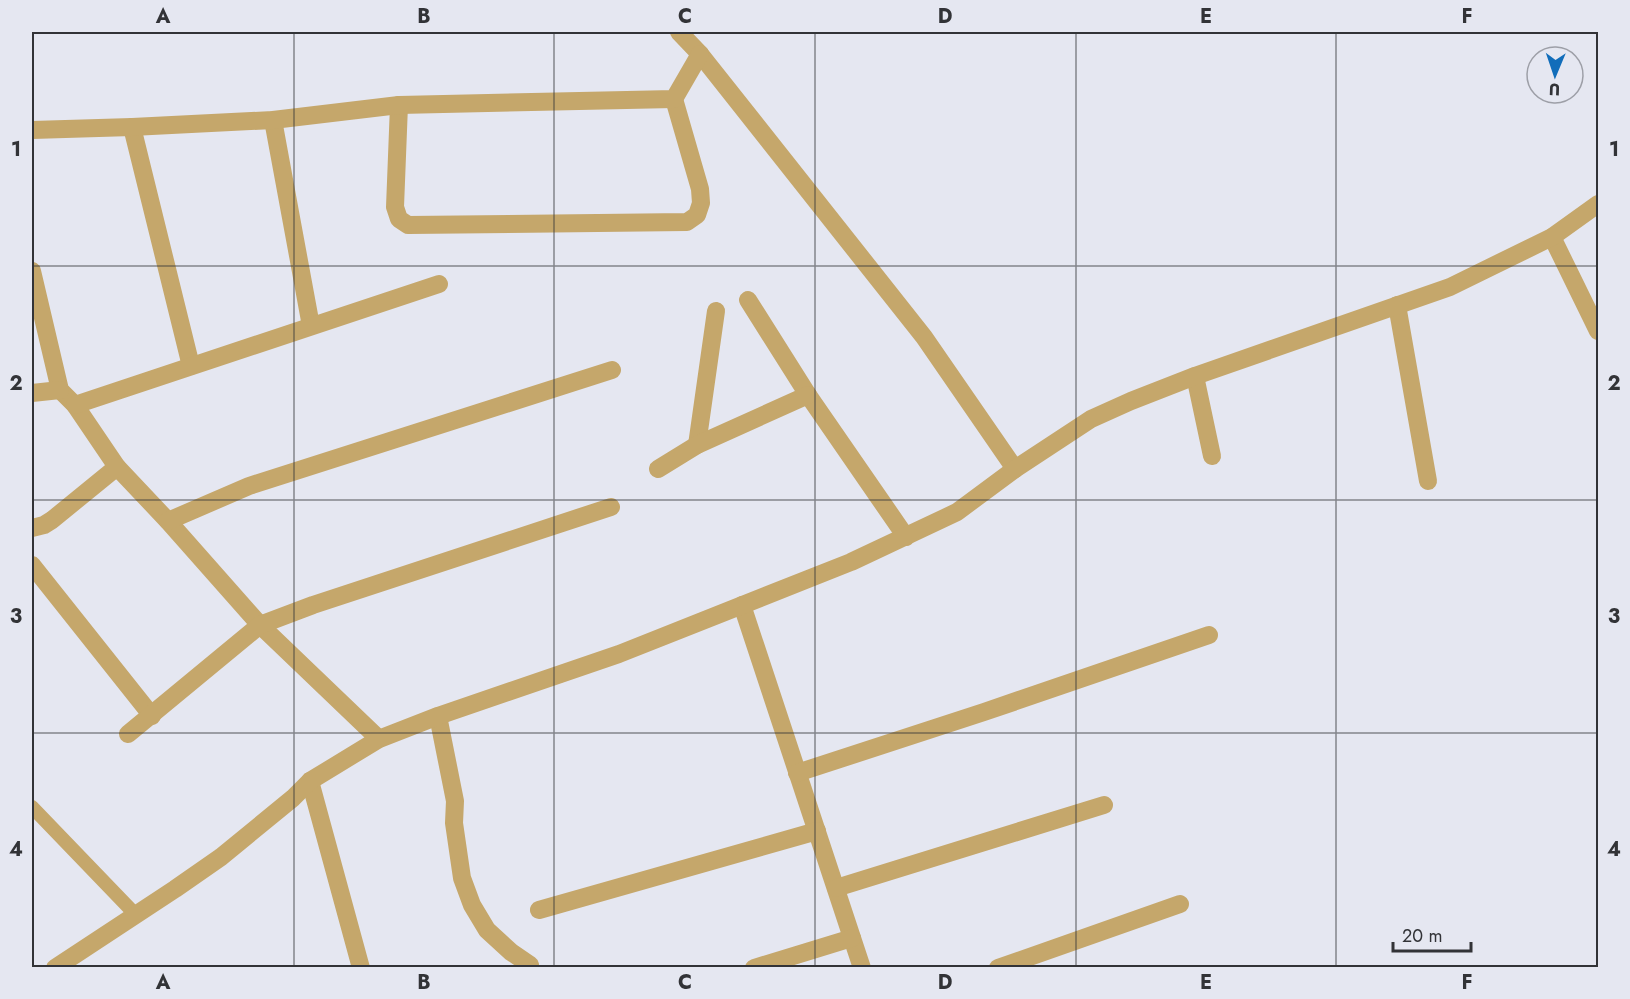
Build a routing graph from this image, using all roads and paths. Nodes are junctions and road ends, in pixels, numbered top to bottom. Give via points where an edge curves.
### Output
1 (679, 32) edge
2 (700, 54) junction
3 (674, 99) junction
4 (399, 105) junction
5 (273, 120) junction
6 (132, 127) junction
7 (32, 130) edge
8 (1599, 204) edge
9 (1552, 237) junction
10 (32, 273) edge
11 (439, 284) dead end
12 (748, 300) dead end
13 (1396, 305) junction
14 (716, 311) dead end
15 (311, 326) junction
16 (1599, 331) edge
17 (191, 366) junction
18 (612, 370) dead end
19 (1195, 376) junction
20 (60, 390) junction
21 (32, 393) edge
22 (808, 395) junction
23 (75, 405) junction
24 (697, 445) junction
25 (1212, 456) dead end
26 (117, 467) junction
27 (658, 469) dead end
28 (1015, 470) junction
29 (1428, 481) dead end
30 (611, 507) dead end
31 (168, 521) junction
32 (32, 528) edge
33 (906, 537) junction
34 (32, 565) edge
35 (742, 605) junction
36 (260, 625) junction
37 (1209, 635) dead end
38 (152, 716) junction
39 (438, 716) junction
40 (128, 734) dead end
41 (379, 739) junction
42 (797, 773) junction
43 (310, 781) junction
44 (1104, 805) dead end
45 (32, 807) edge
46 (817, 831) junction
47 (836, 888) junction
48 (1180, 904) dead end
49 (538, 910) dead end
50 (135, 914) junction
51 (852, 938) junction
52 (530, 965) dead end
53 (55, 968) edge
54 (361, 968) edge
55 (754, 968) edge
56 (862, 968) edge
57 (998, 968) edge

1 - 2 street
2 - 3 street
2 - 28 street via 924,337
3 - 4 street
3 - 4 street via 700,189 698,215 687,222 408,225 399,219 395,207
4 - 5 street
5 - 6 street
5 - 15 street
6 - 7 street
6 - 17 street
8 - 9 street
9 - 13 street via 1450,287
9 - 16 street
10 - 20 street
11 - 15 street
12 - 22 street
13 - 19 street
13 - 29 street
14 - 24 street
15 - 17 street
17 - 23 street
18 - 31 street via 249,486
19 - 25 street
19 - 28 street via 1091,419
20 - 21 street
20 - 23 street
22 - 24 street
22 - 33 street
23 - 26 street
24 - 27 street
26 - 31 street
26 - 32 street via 52,520
28 - 33 street via 957,512
30 - 36 street
31 - 36 street
33 - 35 street
34 - 38 street
35 - 39 street via 619,654
35 - 42 street
36 - 38 street
36 - 41 street
37 - 42 street
38 - 40 street
39 - 41 street
39 - 52 street via 455,801 462,878 487,930
41 - 43 street
42 - 46 street
43 - 50 street via 221,857
43 - 54 street
44 - 47 street
45 - 50 lane
46 - 47 street
46 - 49 street
47 - 51 street
48 - 57 street
50 - 53 street
51 - 55 street
51 - 56 street

